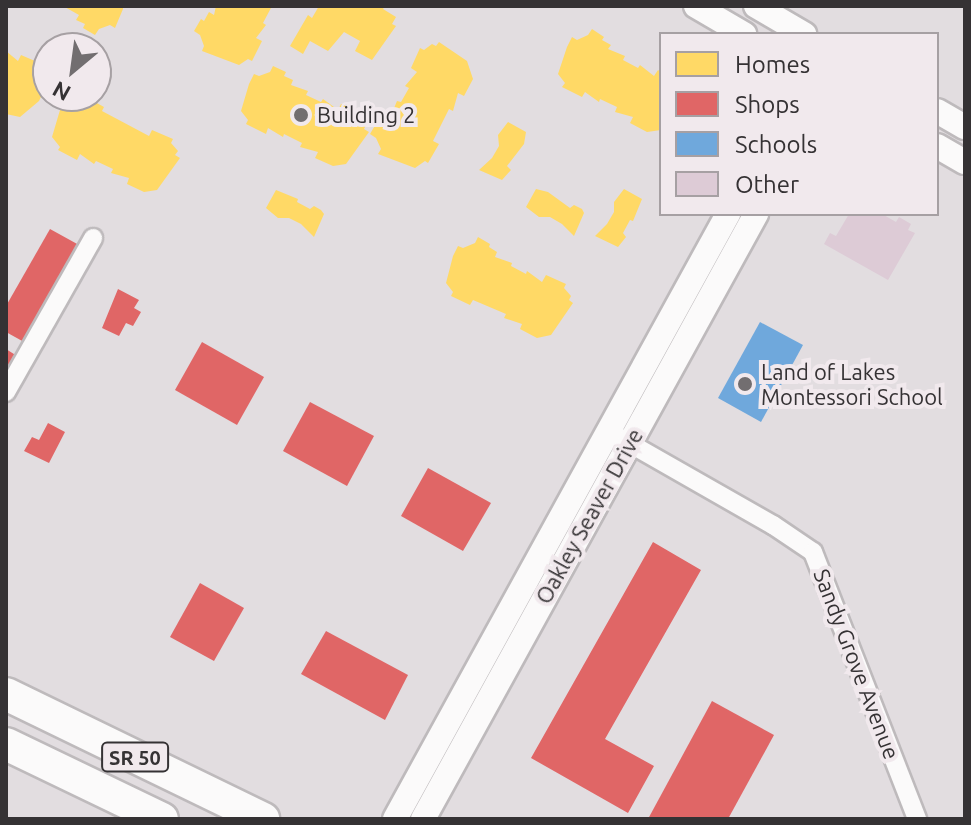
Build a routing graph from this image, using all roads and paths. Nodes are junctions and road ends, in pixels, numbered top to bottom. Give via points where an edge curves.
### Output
1 (696, 6) edge
2 (756, 6) edge
3 (741, 32) edge
4 (801, 32) edge
5 (939, 112) edge
6 (965, 127) edge
7 (939, 147) edge
8 (965, 162) edge
9 (727, 216) edge
10 (755, 216) edge
11 (93, 238) dead end
12 (694, 275) junction
13 (716, 287) junction
14 (6, 392) edge
15 (619, 437) junction
16 (6, 694) edge
17 (6, 744) edge
18 (162, 819) edge
19 (263, 819) edge
20 (395, 819) edge
21 (423, 819) edge
22 (917, 819) edge

1 - 3 street
2 - 4 street
5 - 6 street
7 - 8 street
9 - 12 street, Oakley Seaver Drive
10 - 13 street, Oakley Seaver Drive
11 - 14 street
12 - 13 street
12 - 15 street, Oakley Seaver Drive
13 - 15 street, Oakley Seaver Drive
15 - 20 street, Oakley Seaver Drive
15 - 21 street, Oakley Seaver Drive
15 - 22 street, Sandy Grove Avenue via 813,552
16 - 19 highway, SR 50
17 - 18 highway, SR 50

